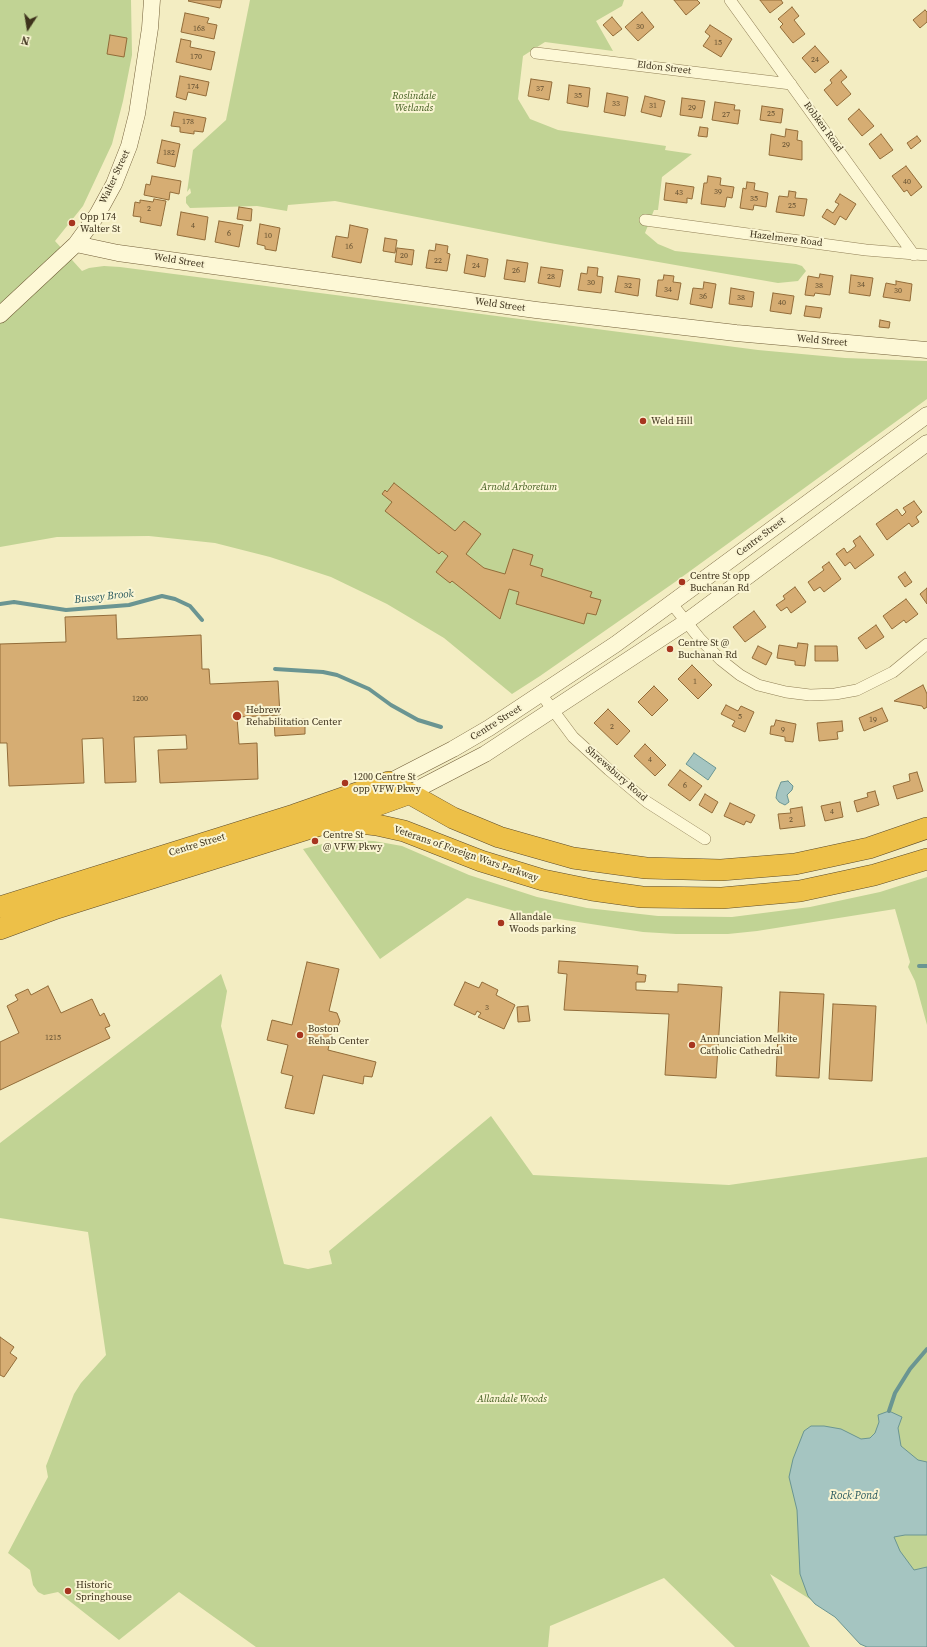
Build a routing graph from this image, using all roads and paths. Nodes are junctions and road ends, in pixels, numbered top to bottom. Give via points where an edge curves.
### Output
1 (152, 0) edge
2 (730, 0) edge
3 (536, 53) dead end
4 (791, 84) junction
5 (645, 220) dead end
6 (76, 244) junction
7 (914, 255) junction
8 (927, 255) edge
9 (0, 315) edge
10 (927, 350) edge
11 (927, 414) edge
12 (927, 443) edge
13 (772, 527) junction
14 (786, 546) junction
15 (672, 604) junction
16 (686, 622) junction
17 (927, 644) edge
18 (542, 694) junction
19 (553, 710) junction
20 (388, 782) junction
21 (408, 794) junction
22 (336, 820) junction
23 (927, 828) edge
24 (705, 839) dead end
25 (927, 858) edge
26 (0, 907) edge
27 (0, 929) edge

1 - 6 main road, Walter Street via 143,82 129,146 97,215
2 - 4 street, Robken Road
3 - 4 street, Eldon Street
4 - 7 street, Robken Road
5 - 7 street, Hazelmere Road
6 - 9 main road, Walter Street
6 - 10 main road, Weld Street via 118,253 536,310 736,333
7 - 8 street, Hazelmere Road
11 - 13 main road, Centre Street
12 - 14 main road, Centre Street
13 - 14 main road
13 - 15 main road, Centre Street
14 - 16 main road, Centre Street
15 - 16 street
15 - 18 main road, Centre Street
16 - 17 street via 721,660 740,675 758,685 810,695 857,690 893,672
16 - 19 main road, Centre Street
18 - 19 street, Shrewsbury Road
18 - 20 main road, Centre Street via 453,749
19 - 21 main road, Centre Street via 485,754
19 - 24 street, Shrewsbury Road via 573,736 609,770 647,802
20 - 21 highway
20 - 26 highway, Centre Street via 282,819
21 - 22 highway, Centre Street
21 - 23 highway via 454,818 524,845 584,860 671,870 746,869 795,864 868,848
22 - 25 highway, Veterans of Foreign Wars Parkway via 404,831 481,861 543,880 592,890 642,896 722,898 794,892 849,882
22 - 27 highway, Centre Street via 57,908

